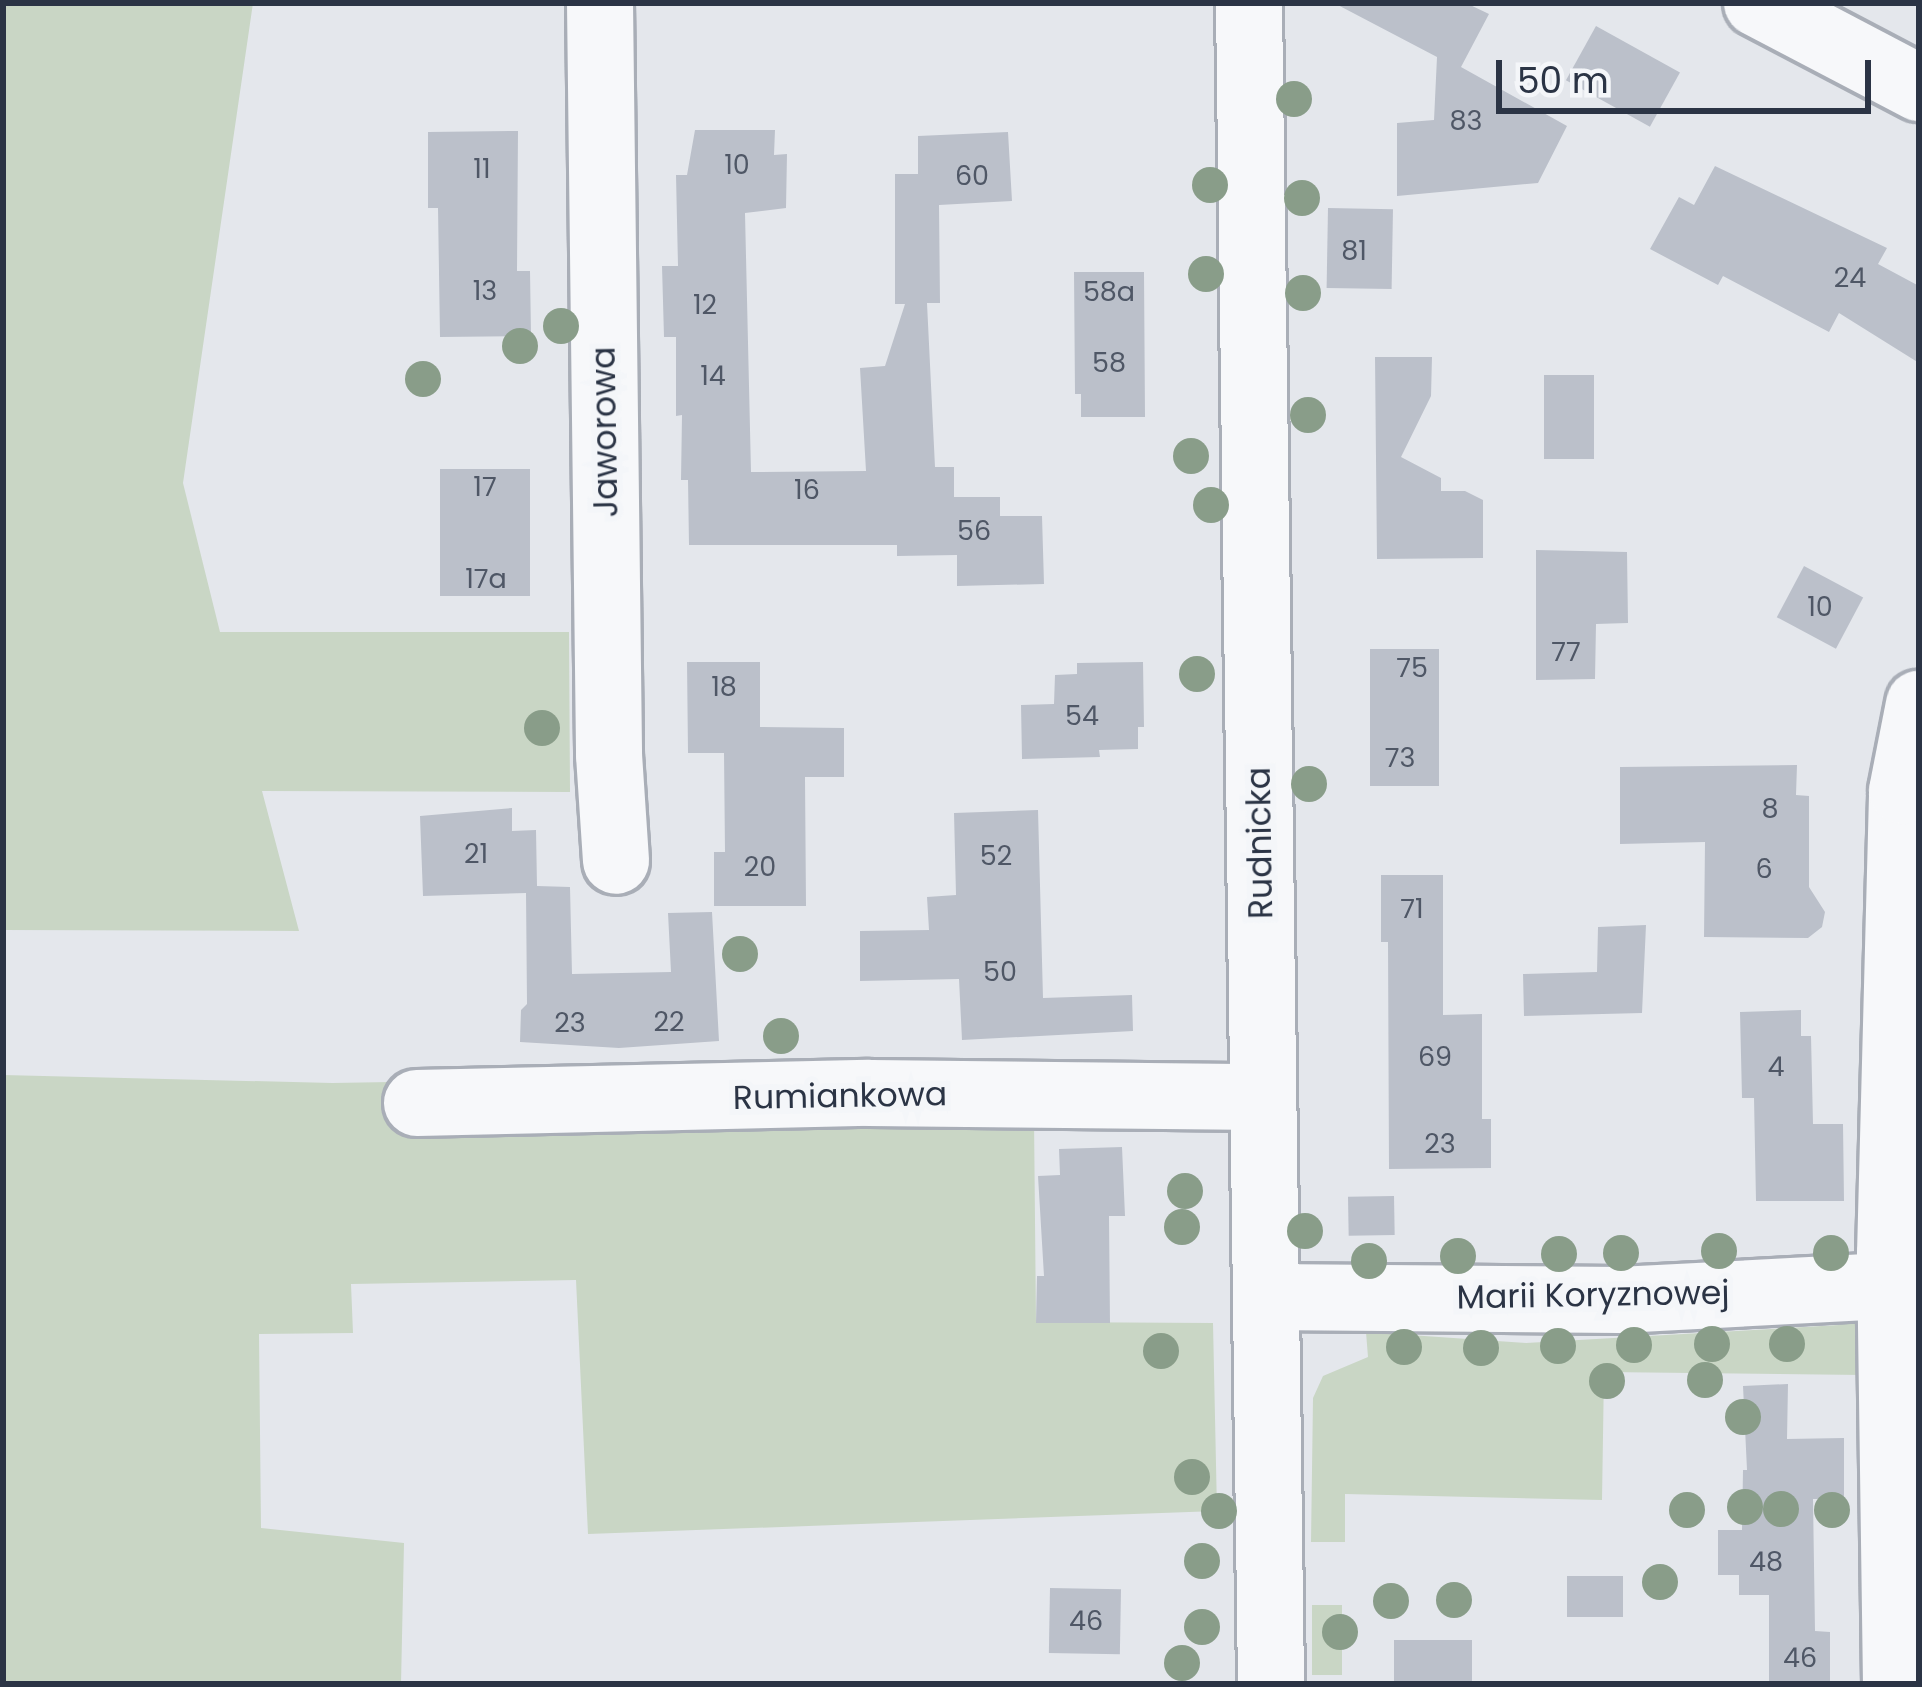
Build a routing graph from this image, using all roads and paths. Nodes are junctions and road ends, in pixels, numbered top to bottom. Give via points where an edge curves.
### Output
1 (600, 3) edge
2 (1249, 3) edge
3 (1757, 3) edge
4 (1919, 88) edge
5 (1919, 704) edge
6 (616, 861) dead end
7 (1263, 1096) junction
8 (417, 1103) dead end
9 (1905, 1289) edge
10 (1267, 1297) junction
11 (1271, 1684) edge
12 (1897, 1684) edge

1 - 6 street, Jaworowa
2 - 7 street, Rudnicka
3 - 4 street
5 - 9 street via 1902,791
7 - 8 street, Rumiankowa
7 - 10 street, Rudnicka
9 - 10 street, Marii Koryznowej via 1620,1300
9 - 12 street
10 - 11 street, Rudnicka

